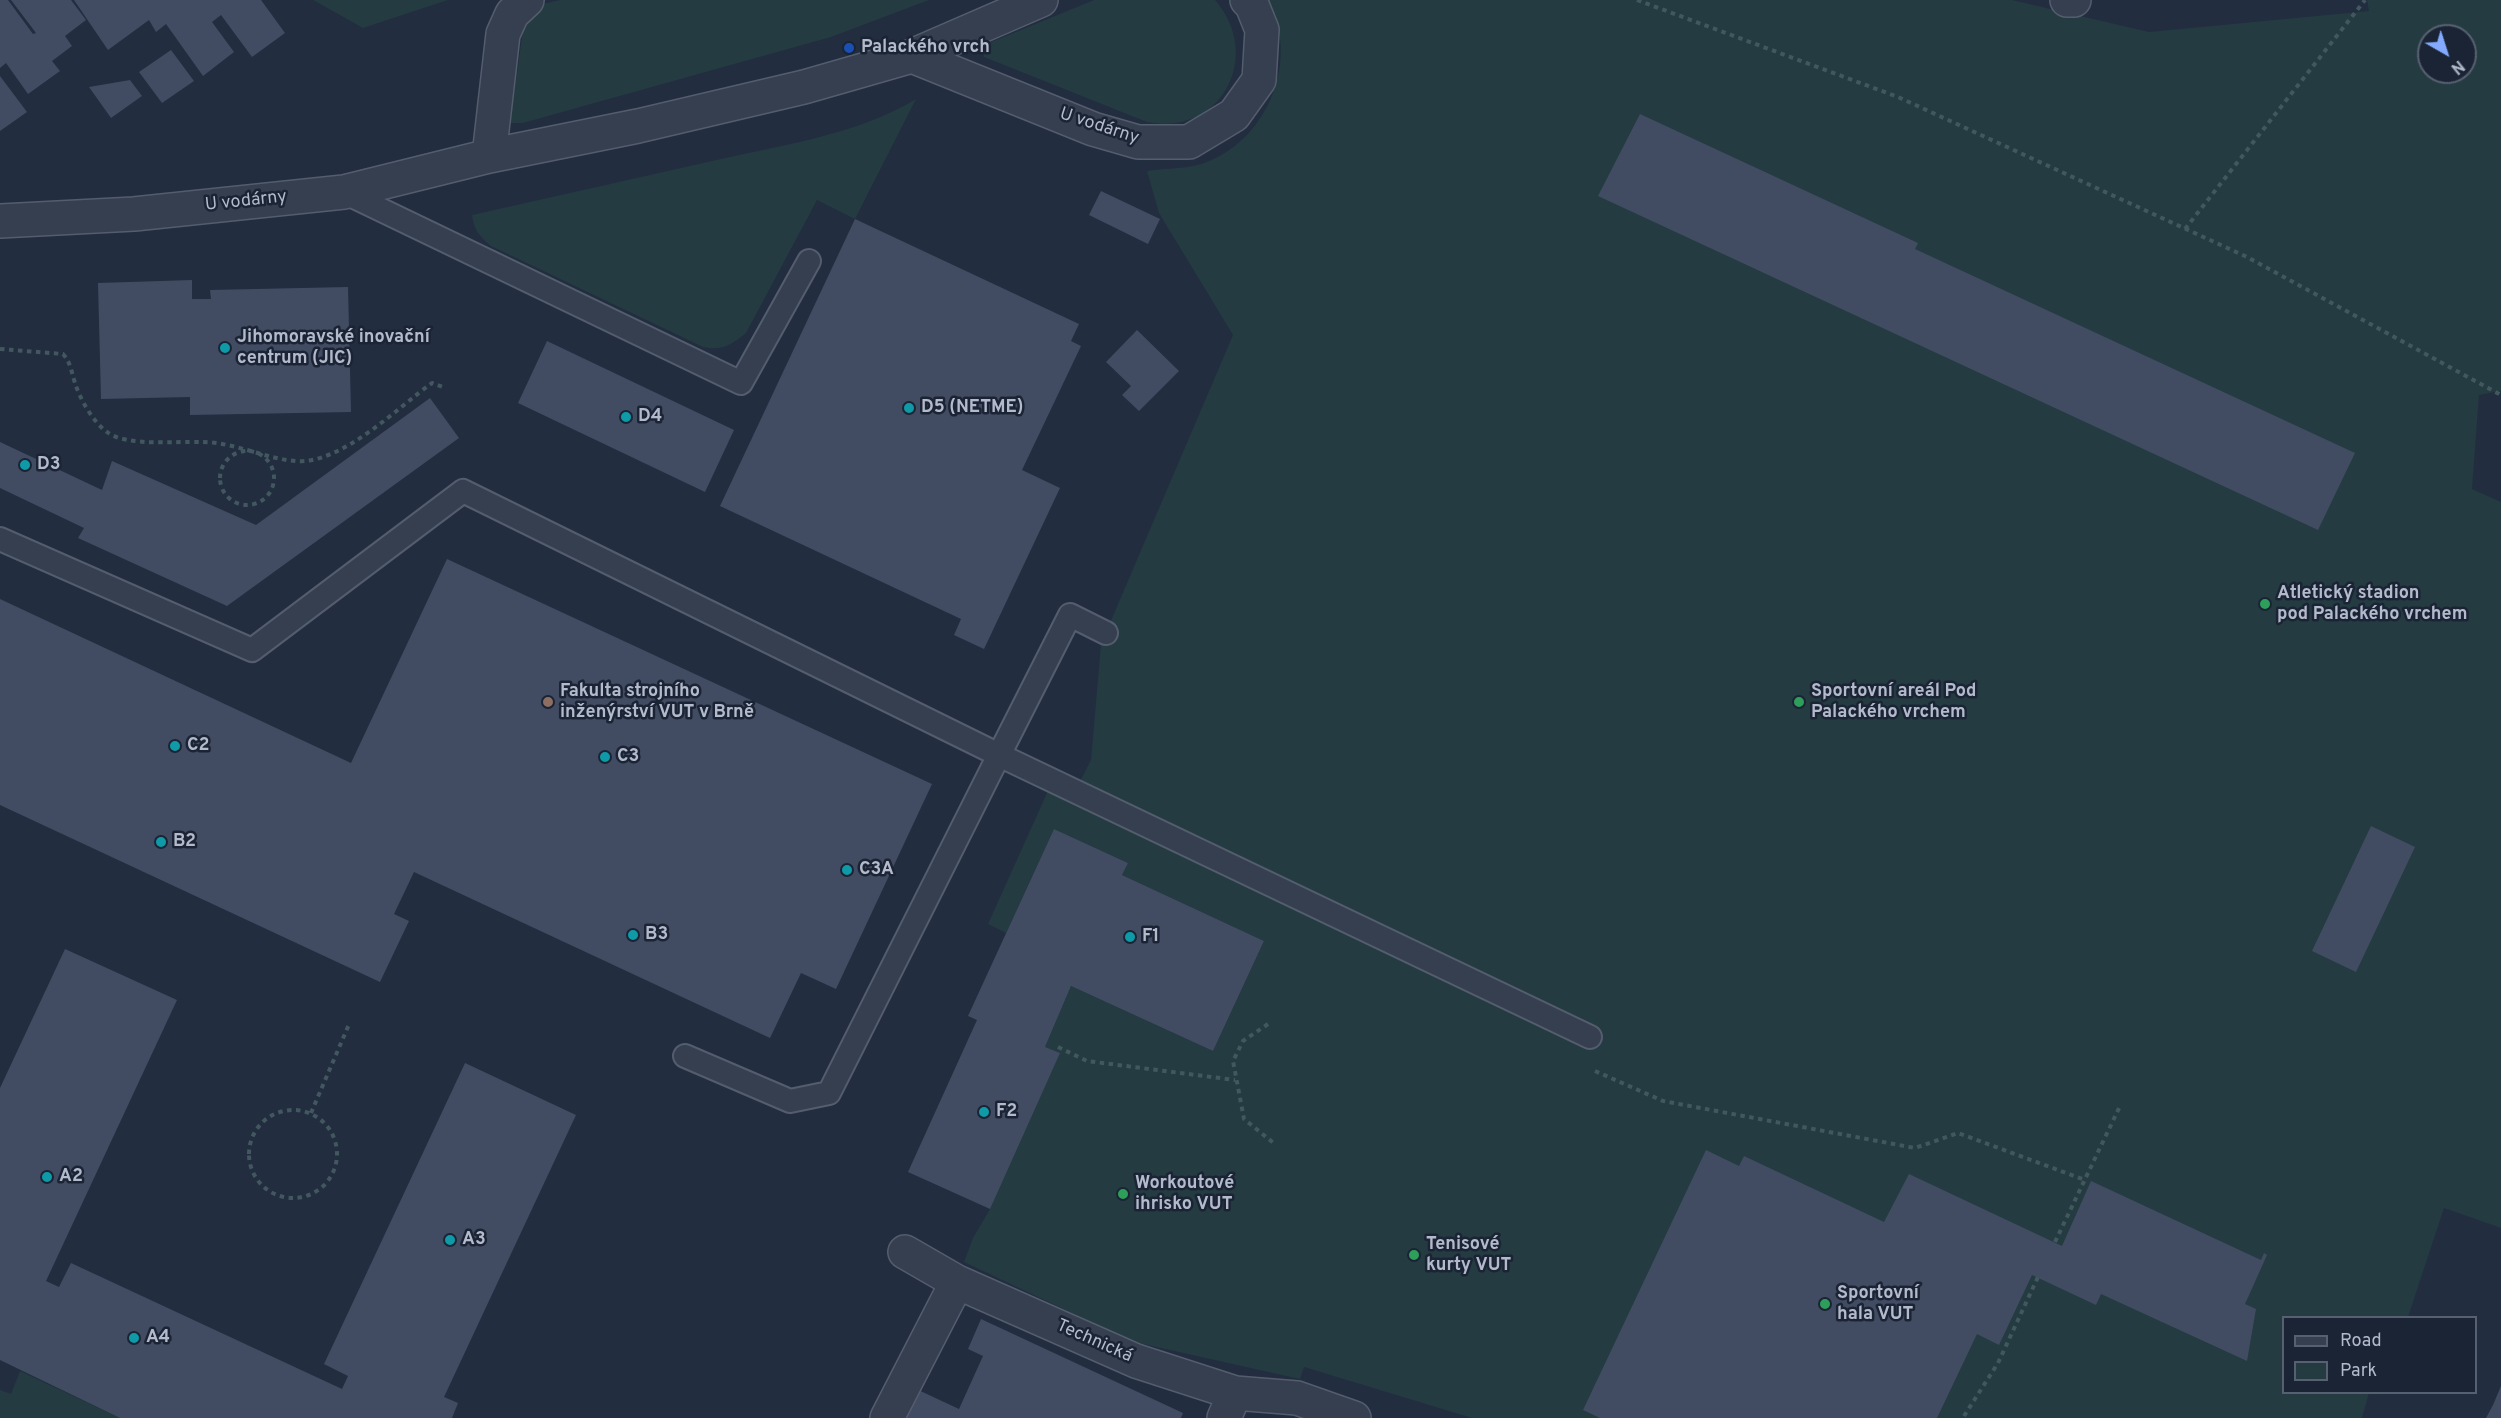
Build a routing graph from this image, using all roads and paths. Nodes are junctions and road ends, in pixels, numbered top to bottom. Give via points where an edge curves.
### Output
1 (527, 0) edge
2 (1041, 0) edge
3 (1247, 0) edge
4 (1637, 0) edge
5 (2067, 0) edge
6 (2074, 0) edge
7 (2365, 0) edge
8 (912, 56) junction
9 (489, 156) junction
10 (344, 192) junction
11 (0, 221) edge
12 (2185, 229) junction
13 (809, 261) dead end
14 (0, 350) edge
15 (446, 388) dead end
16 (2501, 395) edge
17 (252, 452) junction
18 (0, 539) edge
19 (1106, 633) dead end
20 (999, 754) junction
21 (350, 1022) dead end
22 (1268, 1024) dead end
23 (1590, 1037) dead end
24 (1058, 1047) dead end
25 (685, 1056) dead end
26 (1588, 1067) dead end
27 (1235, 1080) junction
28 (2121, 1104) dead end
29 (310, 1113) junction
30 (1276, 1145) dead end
31 (2085, 1180) junction
32 (2055, 1242) dead end
33 (905, 1252) dead end
34 (2038, 1277) dead end
35 (957, 1282) junction
36 (1229, 1405) edge
37 (1964, 1416) dead end
38 (887, 1418) edge
39 (1354, 1418) edge

1 - 9 street via 512,14 503,34
2 - 8 street, U vodárny
3 - 8 street, U vodárny via 1262,30 1259,80 1234,116 1189,142 1138,142 1093,129
4 - 12 path via 1898,97
5 - 6 street
7 - 12 path
8 - 9 street, U vodárny via 804,87
9 - 10 street, U vodárny
10 - 11 street, U vodárny via 134,214
10 - 13 lane via 741,383
12 - 16 path via 2247,257
14 - 17 path via 63,354 94,419 116,437 229,444
15 - 17 path via 432,383 363,436 326,456 297,462
17 - 17 path via 268,460 275,476 274,485 256,504 239,504 224,494 220,485 222,467 235,454
18 - 20 lane via 252,650 463,491
19 - 20 lane via 1070,615
20 - 23 lane
20 - 25 lane via 830,1093 790,1101
21 - 29 path
22 - 27 path via 1243,1041 1233,1061
24 - 27 path via 1087,1061
26 - 31 path via 1663,1101 1915,1148 1958,1133
27 - 30 path via 1245,1119
28 - 31 path
29 - 29 path via 332,1132 337,1161 323,1187 304,1197 282,1197 258,1182 251,1169 251,1140 258,1127 282,1111
31 - 32 path
33 - 35 street, Technická
34 - 37 path via 1998,1363
35 - 36 street, Technická
35 - 38 street
36 - 39 street, Technická via 1298,1398

